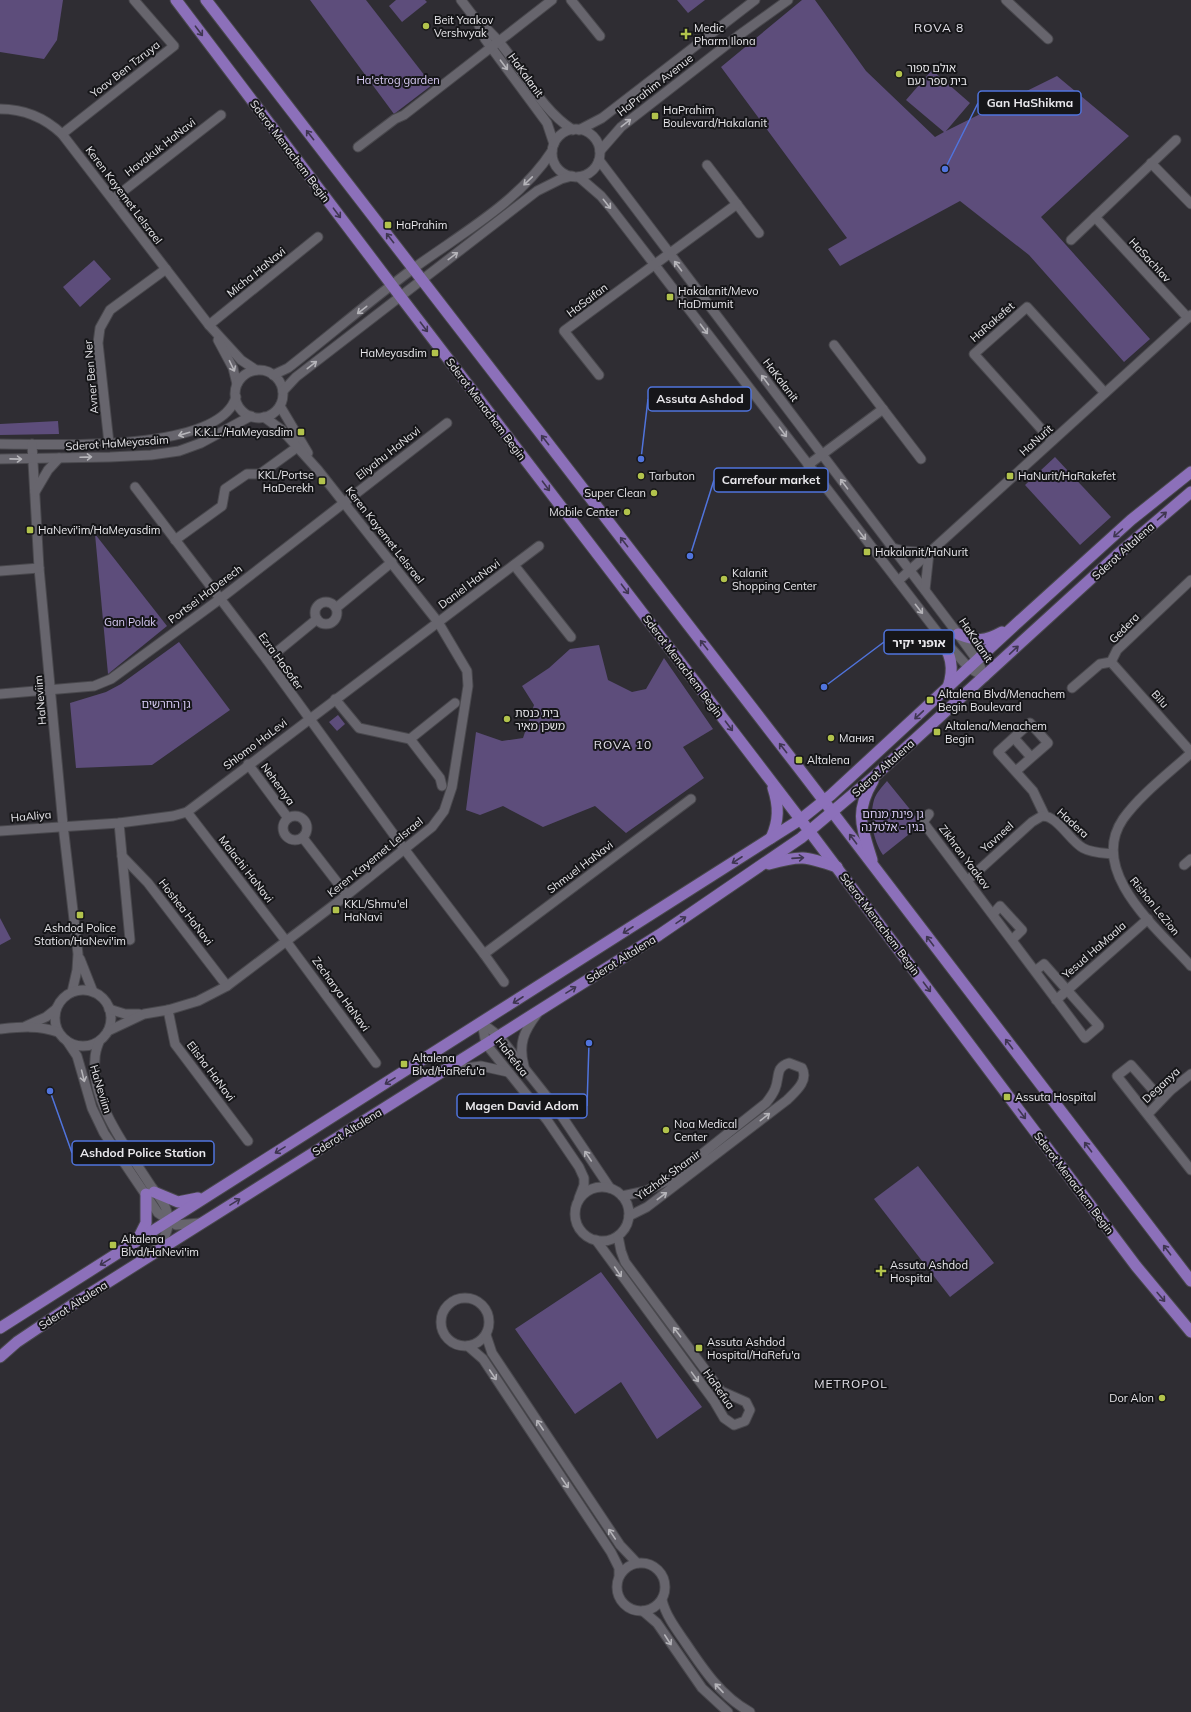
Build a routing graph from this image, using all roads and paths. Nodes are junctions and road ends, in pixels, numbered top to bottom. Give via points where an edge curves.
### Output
1 (134, 0) edge
2 (176, 0) edge
3 (206, 0) edge
4 (461, 0) edge
5 (552, 0) edge
6 (571, 0) edge
7 (755, 0) edge
8 (788, 0) edge
9 (1006, 0) edge
10 (600, 36) dead end
11 (1048, 39) dead end
12 (495, 45) junction
13 (0, 109) edge
14 (221, 115) dead end
15 (576, 130) junction
16 (62, 134) junction
17 (1176, 140) dead end
18 (358, 147) dead end
19 (553, 147) junction
20 (599, 156) junction
21 (1152, 163) junction
22 (707, 165) dead end
23 (576, 177) junction
24 (113, 199) junction
25 (737, 204) junction
26 (1191, 204) edge
27 (1095, 217) junction
28 (759, 233) dead end
29 (318, 237) dead end
30 (1071, 240) dead end
31 (669, 254) junction
32 (655, 264) junction
33 (166, 269) junction
34 (413, 269) junction
35 (421, 280) junction
36 (393, 286) junction
37 (400, 296) junction
38 (1189, 317) edge
39 (209, 325) junction
40 (834, 345) dead end
41 (256, 370) junction
42 (273, 375) junction
43 (599, 375) dead end
44 (238, 384) junction
45 (283, 390) junction
46 (1105, 393) junction
47 (236, 397) junction
48 (280, 406) junction
49 (883, 409) junction
50 (251, 416) junction
51 (264, 417) junction
52 (447, 423) dead end
53 (1052, 442) junction
54 (110, 443) junction
55 (0, 444) edge
56 (32, 444) junction
57 (296, 448) junction
58 (822, 454) junction
59 (59, 458) junction
60 (0, 459) edge
61 (33, 459) junction
62 (921, 459) dead end
63 (808, 465) junction
64 (318, 470) junction
65 (1191, 472) edge
66 (135, 488) dead end
67 (1191, 492) edge
68 (35, 494) junction
69 (345, 502) junction
70 (175, 540) junction
71 (539, 546) dead end
72 (893, 548) junction
73 (930, 553) junction
74 (392, 562) junction
75 (514, 565) junction
76 (39, 568) junction
77 (910, 570) junction
78 (0, 571) edge
79 (1191, 580) edge
80 (898, 581) junction
81 (925, 590) junction
82 (220, 599) junction
83 (336, 608) junction
84 (317, 619) junction
85 (438, 622) junction
86 (1015, 625) junction
87 (958, 634) junction
88 (571, 637) dead end
89 (941, 637) junction
90 (267, 660) junction
91 (1111, 662) junction
92 (973, 664) junction
93 (985, 676) junction
94 (947, 688) junction
95 (1072, 688) dead end
96 (52, 690) junction
97 (0, 694) edge
98 (335, 699) junction
99 (455, 703) dead end
100 (309, 718) junction
101 (1014, 738) junction
102 (410, 739) junction
103 (1191, 752) edge
104 (1031, 757) junction
105 (248, 764) junction
106 (1016, 772) junction
107 (877, 774) junction
108 (770, 780) junction
109 (441, 782) dead end
110 (691, 799) dead end
111 (824, 801) junction
112 (187, 812) junction
113 (833, 812) junction
114 (930, 814) dead end
115 (1045, 816) junction
116 (288, 818) junction
117 (801, 819) junction
118 (119, 823) junction
119 (63, 825) junction
120 (0, 831) edge
121 (810, 832) junction
122 (303, 838) junction
123 (770, 839) junction
124 (404, 850) junction
125 (1113, 854) junction
126 (122, 856) junction
127 (873, 866) junction
128 (760, 867) junction
129 (837, 867) junction
130 (968, 880) junction
131 (347, 895) junction
132 (993, 914) junction
133 (1148, 919) junction
134 (130, 940) dead end
135 (286, 940) junction
136 (1012, 940) junction
137 (78, 954) junction
138 (484, 954) junction
139 (1191, 966) edge
140 (1035, 971) junction
141 (504, 982) dead end
142 (227, 986) junction
143 (1067, 989) junction
144 (72, 992) junction
145 (92, 992) junction
146 (1056, 1000) junction
147 (56, 1009) junction
148 (109, 1009) junction
149 (168, 1010) junction
150 (538, 1011) junction
151 (144, 1014) junction
152 (482, 1023) junction
153 (23, 1027) junction
154 (0, 1029) edge
155 (108, 1031) junction
156 (58, 1032) junction
157 (499, 1036) junction
158 (67, 1041) junction
159 (99, 1042) junction
160 (486, 1044) junction
161 (376, 1063) dead end
162 (525, 1069) junction
163 (443, 1071) junction
164 (508, 1072) junction
165 (1191, 1074) edge
166 (1161, 1099) junction
167 (1148, 1114) junction
168 (248, 1141) dead end
169 (1191, 1170) edge
170 (610, 1188) junction
171 (150, 1193) junction
172 (208, 1195) junction
173 (622, 1196) junction
174 (579, 1198) junction
175 (629, 1216) junction
176 (168, 1221) junction
177 (202, 1223) junction
178 (618, 1236) junction
179 (596, 1240) junction
180 (136, 1243) junction
181 (151, 1255) junction
182 (1191, 1281) edge
183 (0, 1328) edge
184 (1191, 1332) edge
185 (486, 1335) junction
186 (468, 1346) junction
187 (0, 1357) edge
188 (638, 1563) junction
189 (619, 1575) junction
190 (662, 1600) junction
191 (643, 1611) junction
192 (728, 1712) edge
193 (750, 1712) edge

1 - 16 street, Yoav Ben Tzruya via 174,46
2 -> 36 main road, Sderot Menachem Begin
34 -> 3 main road
4 - 12 street, HaKalanit via 480,31
5 - 12 street
6 - 10 street
7 - 15 street, HaPrahim Avenue via 602,118
20 -> 8 street, HaPrahim Avenue via 621,127
9 - 11 street
12 - 15 street, HaKalanit via 552,112
12 - 18 street
12 -> 19 street, HaKalanit via 547,123
13 - 16 street, Keren Kayemet LeIsrael via 19,110 37,116
14 - 24 street, Havakuk HaNavi
15 - 19 street via 561,134
15 - 20 street via 595,139
16 - 24 street, Keren Kayemet LeIsrael
17 - 21 street
19 - 23 street via 552,158 559,170
19 -> 34 street via 542,167 515,194
20 - 23 street via 592,171
20 - 31 street, HaKalanit
21 - 26 street
21 - 27 street
22 - 25 street
23 -> 32 street, HaKalanit via 601,196
35 -> 23 street via 537,191 561,179
24 - 33 street, Keren Kayemet LeIsrael
25 - 28 street
25 - 31 street, HaSaifan
27 - 30 street
27 - 38 street, HaSachlav
29 - 39 street, Micha HaNavi
31 - 32 street, HaSaifan
58 -> 31 street, HaKalanit
32 - 43 street, HaSaifan via 564,331
32 -> 63 street, HaKalanit
33 - 39 street, Keren Kayemet LeIsrael
33 - 54 street, Avner Ben Ner via 110,310 100,328 98,343
34 - 35 main road
34 - 36 street
35 - 37 street
111 -> 35 main road
36 - 37 main road, Sderot Menachem Begin
36 -> 42 street via 288,368
45 -> 37 street
37 -> 108 main road, Sderot Menachem Begin
38 - 46 street, HaNurit
39 - 41 street, Keren Kayemet LeIsrael via 241,360
39 -> 44 street, Keren Kayemet LeIsrael via 233,368
40 - 49 street
41 - 42 street
41 - 44 street via 246,374
42 - 45 street
44 - 47 street
45 - 48 street
46 - 53 street, HaNurit
46 - 53 street, HaRakefet via 1027,307 974,354
47 - 50 street via 241,409
47 -> 54 street, Sderot HaMeyasdim via 230,409 206,427 148,441
48 - 51 street
48 - 64 street, Keren Kayemet LeIsrael
49 - 58 street
49 - 62 street
50 - 51 street
59 -> 50 street, Sderot HaMeyasdim via 178,451 201,443
51 - 57 street, Keren Kayemet LeIsrael via 282,430
52 - 69 street, Eliyahu HaNavi
53 - 73 street, HaNurit
54 - 56 street, Sderot HaMeyasdim
55 - 56 street, Sderot HaMeyasdim
56 - 61 street, HaNeviim
57 - 64 street, Keren Kayemet LeIsrael
57 - 70 street via 260,474 247,474 225,489 222,506
58 - 63 street
72 -> 58 street, HaKalanit
59 - 61 street, Sderot HaMeyasdim
59 - 68 street via 48,470
60 -> 61 street, Sderot HaMeyasdim
61 - 68 street, HaNeviim
63 -> 80 street, HaKalanit
64 - 69 street, Keren Kayemet LeIsrael
65 -> 86 main road, Sderot Altalena via 1131,520
66 - 70 street, Ezra HaSofer
93 -> 67 main road, Sderot Altalena via 1117,555
68 - 76 street, HaNeviim
69 - 74 street, Keren Kayemet LeIsrael
69 - 82 street, Portsei HaDerech
70 - 82 street, Ezra HaSofer
71 - 75 street, Daniel HaNavi
72 - 73 street
72 - 77 street, HaKalanit
73 - 77 street, HaNurit
73 - 81 street
74 - 83 street
74 - 85 street, Keren Kayemet LeIsrael
75 - 85 street, Daniel HaNavi
75 - 88 street, Daniel HaNavi
76 - 78 street
76 - 96 street, HaNeviim
77 - 80 street, HaNurit
77 - 81 street, HaKalanit
79 - 91 street, Gedera via 1117,650
80 -> 89 street, HaKalanit
81 - 87 street, HaKalanit
82 - 90 street, Ezra HaSofer
82 - 96 street, Portsei HaDerech via 112,678 94,686
83 - 84 street via 337,615 334,621 327,624
83 - 84 street via 327,602 320,604 316,613
84 - 90 street
85 - 98 street, Shlomo HaLevi
85 - 124 street, Keren Kayemet LeIsrael via 467,671 466,702 452,787 444,811 432,827
86 - 87 main road via 981,640
86 - 92 main road, Sderot Altalena
87 - 92 street, HaKalanit
89 - 92 street, HaKalanit
89 - 94 main road via 952,666
90 - 100 street, Ezra HaSofer
91 - 95 street via 1100,664
91 - 103 street, Bilu
92 - 93 street, HaKalanit
92 - 94 main road, Sderot Altalena
93 - 107 main road, Sderot Altalena
94 -> 111 main road, Sderot Altalena
96 - 97 street, Portsei HaDerech
96 - 119 street, HaNeviim
98 - 100 street, Shlomo HaLevi
98 - 102 street via 359,728
99 - 102 street
100 - 105 street, Shlomo HaLevi
100 - 124 street, Ezra HaSofer
101 - 104 street
101 - 104 street, Hadera via 1030,723 1048,743
101 - 106 street, Hadera via 998,752
102 - 109 street
103 - 125 street, Rishon LeZion via 1126,816 1116,833
104 - 106 street, Hadera
105 - 112 street, Shlomo HaLevi
105 - 116 street, Nehemya
106 - 115 street, Hadera via 1037,798
107 - 113 main road, Sderot Altalena
107 - 127 main road via 866,793 860,813
108 - 117 main road, Sderot Menachem Begin
108 - 123 main road via 777,800 778,817
110 - 138 street, Shmuel HaNavi
111 - 113 main road
111 - 117 main road, Sderot Altalena
112 - 118 street, Shlomo HaLevi
112 - 135 street, Malachi HaNavi
113 - 121 main road, Sderot Altalena
127 -> 113 main road
114 - 130 street, Zikhron Yaakov via 923,822
115 - 125 street, Hadera via 1054,819 1073,841 1084,849
115 - 130 street, Yavneel via 1032,822
116 - 122 street, Nehemya via 295,816 305,820 307,831
116 - 122 street, Nehemya via 283,828 286,836 296,840
117 - 121 main road, Sderot Menachem Begin
117 - 123 main road, Sderot Altalena
118 - 119 street, Shlomo HaLevi
118 - 126 street
119 - 120 street, HaAliya
119 - 137 street, HaNeviim
121 - 128 main road, Sderot Altalena
121 - 129 main road, Sderot Menachem Begin
122 - 131 street
123 -> 152 main road, Sderot Altalena
124 - 131 street, Keren Kayemet LeIsrael
124 - 138 street
125 - 133 street, Rishon LeZion via 1115,869 1122,885
126 - 134 street
126 - 142 street, Hoshea HaNavi via 148,883
182 -> 127 main road
128 -> 129 main road via 800,857
150 -> 128 main road, Sderot Altalena via 659,935
129 -> 184 main road, Sderot Menachem Begin via 1136,1266
130 - 132 street, Zikhron Yaakov
131 - 135 street, Keren Kayemet LeIsrael
132 - 136 street, Zikhron Yaakov
132 - 136 street via 1000,906 1022,930
133 - 139 street, Rishon LeZion
133 - 143 street, Yesud HaMaala
135 - 142 street, Keren Kayemet LeIsrael
135 - 161 street, Zecharya HaNavi
136 - 140 street, Zikhron Yaakov
137 - 144 street, HaNeviim
137 - 145 street, HaNeviim
138 - 141 street
140 - 143 street, Zikhron Yaakov via 1044,964
140 - 146 street, Zikhron Yaakov
142 - 149 street, Keren Kayemet LeIsrael via 198,1000
143 - 146 street, Yesud HaMaala
143 - 146 street, Zikhron Yaakov via 1100,1026 1085,1038
144 - 145 street
144 - 147 street via 65,996
145 - 148 street via 103,998
147 - 153 street
147 - 156 street via 55,1025
148 - 151 street, Keren Kayemet LeIsrael via 125,1014
148 - 155 street via 111,1016
149 - 151 street, Keren Kayemet LeIsrael
149 - 168 street, Elisha HaNavi via 175,1044
150 - 157 main road, Sderot Altalena
150 - 162 street via 522,1040
151 - 155 street, Keren Kayemet LeIsrael
152 - 157 street, HaRefua
152 - 160 street, HaRefua
152 -> 172 main road, Sderot Altalena
153 - 154 street
153 - 156 street via 47,1028
155 - 159 street
156 - 158 street
157 - 160 main road, Sderot Altalena
157 - 162 street, HaRefua
158 - 159 street via 86,1046
158 -> 171 street, HaNeviim via 77,1056 92,1108 104,1134
159 - 171 street, HaNeviim via 94,1067 98,1091 115,1130
160 - 163 main road, Sderot Altalena
160 - 164 street, HaRefua
170 -> 162 street, HaRefua via 559,1112
163 - 164 street via 481,1066
177 -> 163 main road, Sderot Altalena
164 - 174 street, HaRefua via 547,1120 579,1167 584,1178
165 - 166 street, Deganya
166 - 167 street, Deganya
166 - 167 street via 1131,1065 1117,1076
167 - 169 street
170 - 173 street
170 - 174 street via 593,1188
171 - 172 main road via 178,1202
171 - 176 street, HaNeviim via 166,1208
171 - 180 main road via 146,1223
172 - 176 main road, Sderot Altalena
173 - 175 street
175 -> 173 street, Yitzhak Shamir via 647,1207 787,1100 803,1081 802,1068 790,1063 781,1067 775,1089 766,1102 669,1180 646,1191
174 - 179 street via 575,1211 576,1222 582,1232
175 - 178 street
176 - 177 street via 180,1226
176 - 180 main road, Sderot Altalena
176 - 181 street via 166,1236
177 - 181 main road, Sderot Altalena
178 - 179 street
179 -> 178 street, HaRefua via 724,1418 734,1425 745,1421 750,1415 746,1402 721,1391 625,1262
180 -> 183 main road, Sderot Altalena
181 - 187 main road, Sderot Altalena via 17,1342
185 - 186 street
185 - 186 street via 490,1320 482,1303 464,1297 452,1300 442,1314 441,1327 453,1343
188 -> 185 street via 620,1545 492,1354
186 -> 189 street via 483,1359 607,1545 616,1560
188 - 189 street via 627,1567
188 - 190 street via 650,1564 663,1576 665,1588
189 - 191 street via 616,1589 619,1598 626,1606
190 - 191 street via 654,1608
193 -> 190 street via 735,1702 712,1680 671,1622
191 -> 192 street via 657,1623 702,1688

